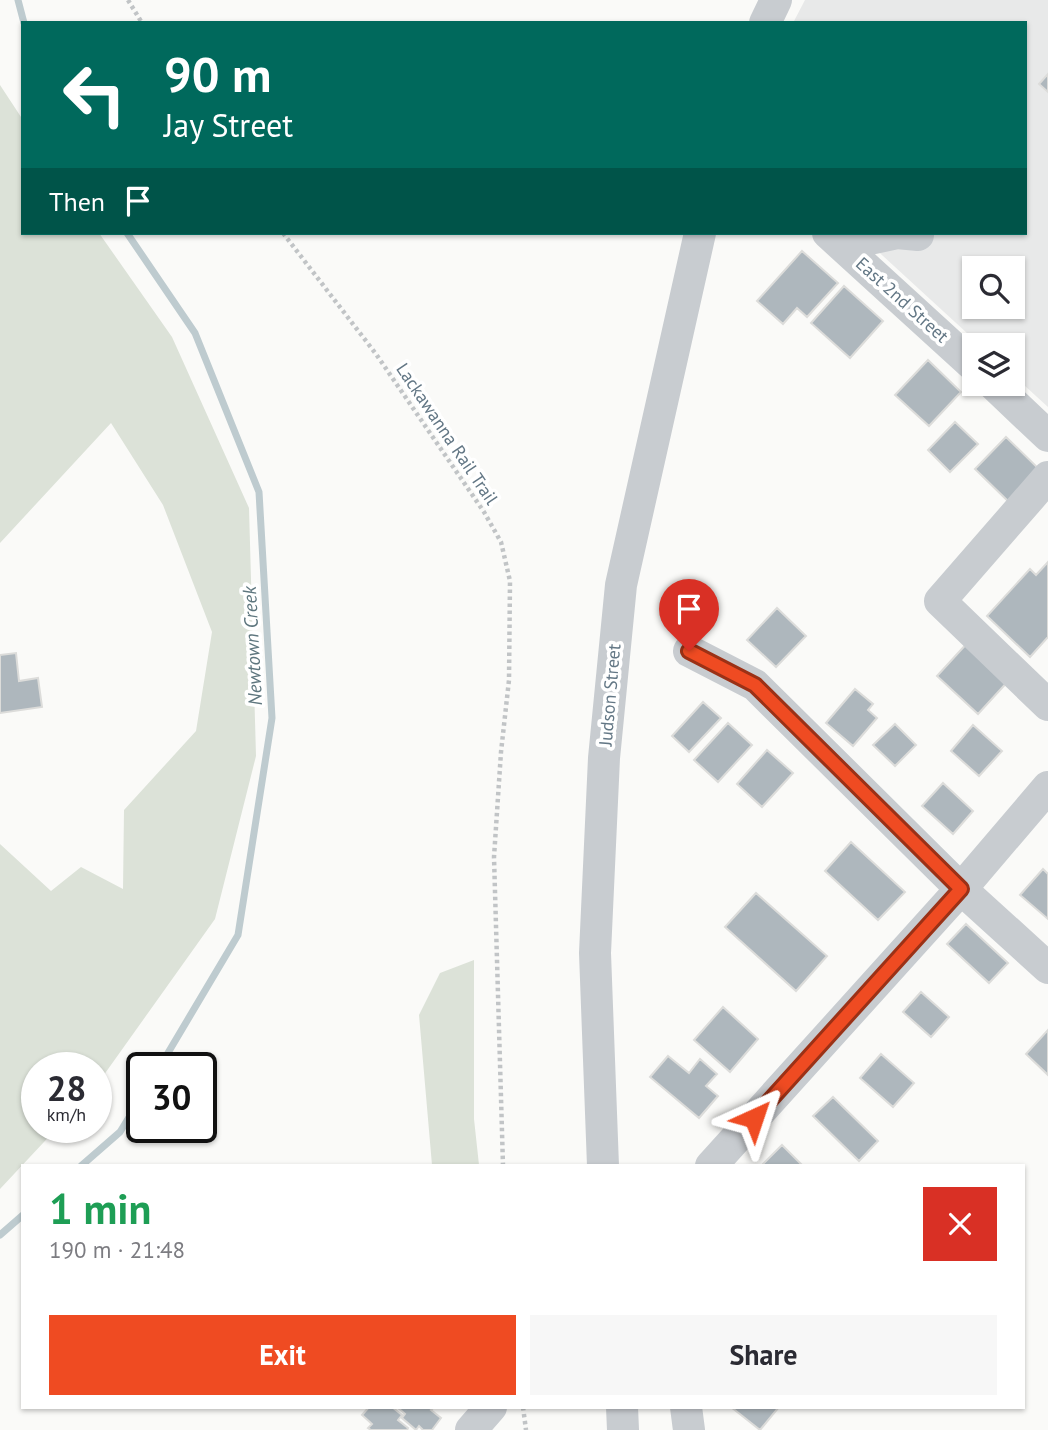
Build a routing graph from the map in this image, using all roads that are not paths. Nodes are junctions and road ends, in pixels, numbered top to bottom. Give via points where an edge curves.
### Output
1 (776, 0) edge
2 (766, 21) edge
3 (700, 235) edge
4 (876, 235) edge
5 (835, 239) edge
6 (962, 355) edge
7 (1006, 396) edge
8 (1048, 436) edge
9 (1048, 477) edge
10 (689, 651) dead end
11 (1048, 705) edge
12 (1048, 787) edge
13 (961, 889) junction
14 (1048, 968) edge
15 (603, 1164) edge
16 (713, 1164) edge
17 (489, 1409) edge
18 (622, 1409) edge
19 (686, 1409) edge
20 (471, 1430) edge
21 (623, 1430) edge
22 (689, 1430) edge

1 - 2 street
3 - 15 street, Judson Street via 621,585 604,758 596,941
4 - 5 street
5 - 6 street, East 2nd Street
7 - 8 street
9 - 11 street via 940,601
10 - 13 street via 755,685
12 - 13 street
13 - 14 street
13 - 16 street
17 - 20 street
18 - 21 street
19 - 22 street

